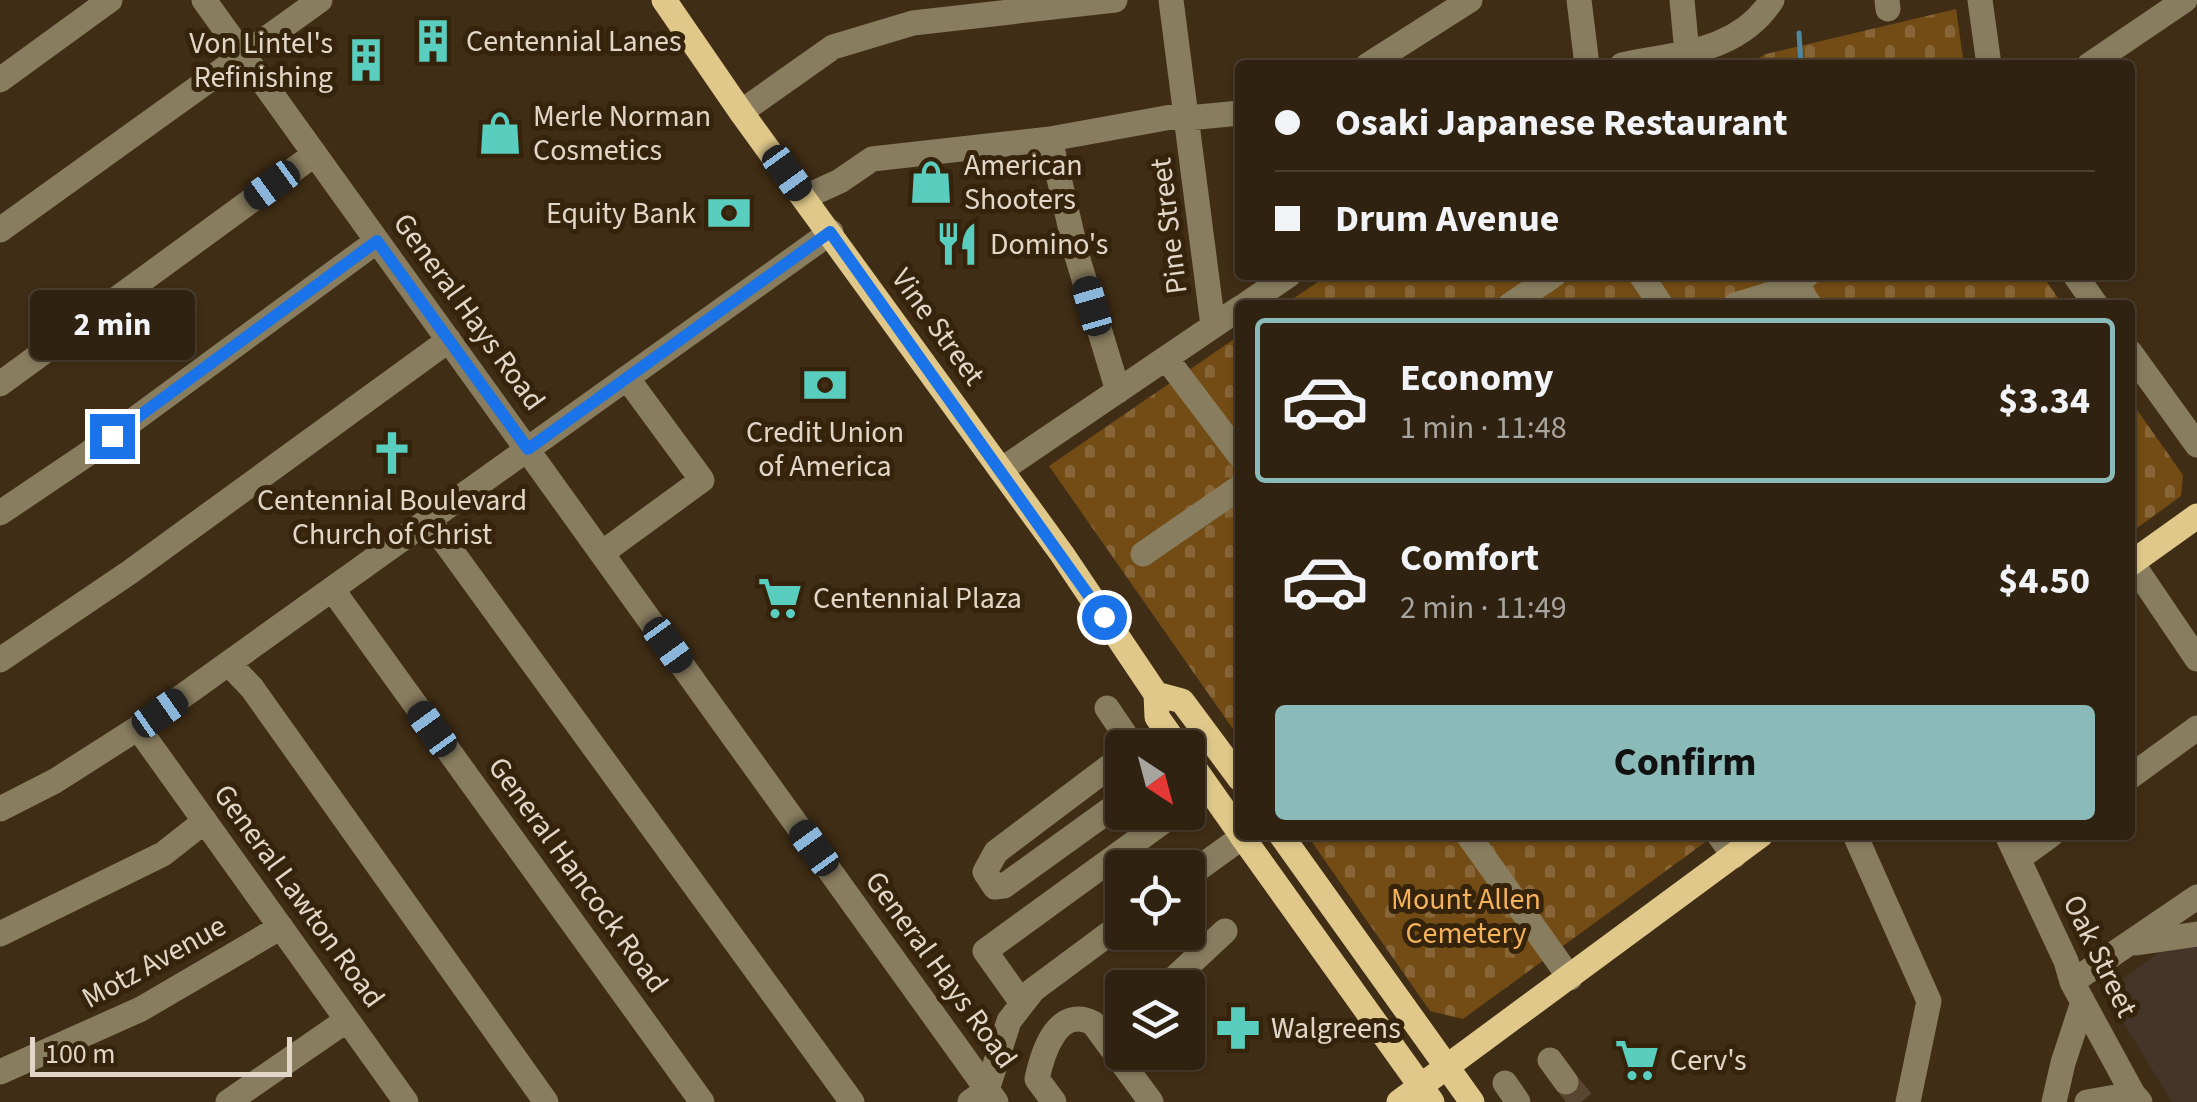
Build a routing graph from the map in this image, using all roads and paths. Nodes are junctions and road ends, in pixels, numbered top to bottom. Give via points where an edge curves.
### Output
1 (110, 0) edge
2 (204, 0) edge
3 (320, 0) edge
4 (664, 0) edge
5 (1116, 0) edge
6 (1171, 0) edge
7 (1470, 0) edge
8 (1578, 0) edge
9 (1682, 0) edge
10 (1772, 0) edge
11 (2186, 0) edge
12 (1982, 1) edge
13 (1687, 52) junction
14 (243, 55) junction
15 (1376, 60) edge
16 (1586, 60) edge
17 (1647, 60) edge
18 (1988, 60) edge
19 (2097, 60) edge
20 (0, 80) edge
21 (741, 112) junction
22 (1235, 113) edge
23 (1188, 116) junction
24 (1050, 139) junction
25 (315, 154) junction
26 (805, 197) junction
27 (0, 230) edge
28 (830, 232) junction
29 (377, 241) junction
30 (1282, 280) edge
31 (1547, 280) edge
32 (1804, 288) edge
33 (1252, 300) edge
34 (1517, 300) edge
35 (1755, 300) edge
36 (1235, 312) edge
37 (1213, 326) junction
38 (449, 340) junction
39 (1166, 358) junction
40 (2135, 359) edge
41 (627, 378) junction
42 (0, 384) edge
43 (1118, 391) junction
44 (2197, 445) edge
45 (528, 449) junction
46 (1235, 449) edge
47 (1001, 470) junction
48 (1235, 491) edge
49 (0, 514) edge
50 (2197, 516) edge
51 (429, 520) junction
52 (602, 553) junction
53 (1143, 554) dead end
54 (2135, 561) edge
55 (2135, 570) edge
56 (332, 590) junction
57 (2197, 659) edge
58 (0, 660) edge
59 (228, 664) junction
60 (1156, 694) junction
61 (1107, 708) dead end
62 (138, 728) junction
63 (2197, 728) edge
64 (1122, 730) edge
65 (1166, 730) edge
66 (1105, 770) edge
67 (1235, 772) edge
68 (2135, 773) edge
69 (1205, 784) edge
70 (0, 809) edge
71 (1105, 813) edge
72 (205, 821) junction
73 (1235, 825) edge
74 (1152, 830) edge
75 (1235, 840) edge
76 (1246, 840) edge
77 (1285, 840) edge
78 (1472, 840) edge
79 (1857, 840) edge
80 (2009, 840) edge
81 (2044, 840) edge
82 (1726, 845) edge
83 (2018, 859) junction
84 (1205, 863) edge
85 (2197, 897) edge
86 (280, 927) junction
87 (1225, 931) dead end
88 (0, 934) edge
89 (2197, 934) edge
90 (1105, 936) edge
91 (2131, 944) junction
92 (1183, 970) edge
93 (1570, 978) junction
94 (2078, 992) junction
95 (1022, 1003) junction
96 (347, 1020) junction
97 (1550, 1060) dead end
98 (1447, 1068) junction
99 (279, 1069) junction
100 (0, 1072) edge
101 (1566, 1082) tunnel mouth
102 (1427, 1094) edge
103 (984, 1098) edge
104 (2136, 1098) edge
105 (229, 1102) edge
106 (259, 1102) edge
107 (406, 1102) edge
108 (546, 1102) edge
109 (702, 1102) edge
110 (852, 1102) edge
111 (1054, 1102) edge
112 (1151, 1102) edge
113 (1399, 1102) edge
114 (1472, 1102) edge
115 (1908, 1102) edge
116 (2054, 1102) edge
117 (2087, 1102) edge

1 - 20 street
2 - 14 street, General Hays Road
3 - 14 street
4 - 21 main road, Vine Street
5 - 21 street via 899,27 833,47
6 - 23 street, Pine Street
7 - 15 street
8 - 16 street
9 - 13 street
10 - 13 street via 1722,44
11 - 19 street
12 - 18 street
13 - 17 street
14 - 25 street, General Hays Road
14 - 27 street
21 - 26 main road, Vine Street
22 - 23 street
23 - 24 street
23 - 37 street, Pine Street
24 - 26 street via 872,159
24 - 43 street
25 - 29 street, General Hays Road
25 - 42 street
26 - 28 main road, Vine Street
28 - 41 street
28 - 47 main road, Vine Street
29 - 38 street, General Hays Road
29 - 49 street
30 - 33 street
31 - 34 street
32 - 35 street
36 - 37 street
37 - 39 street
38 - 45 street, General Hays Road
38 - 58 street
39 - 43 street
39 - 46 street
40 - 44 street
41 - 45 street
41 - 52 street via 702,480
43 - 47 street
45 - 51 street
45 - 52 street, General Hays Road
47 - 60 main road, Vine Street
48 - 53 street
50 - 54 main road
51 - 56 street
51 - 110 street
52 - 103 street, General Hays Road
55 - 57 street
56 - 59 street
56 - 109 street, General Hancock Road
59 - 62 street
59 - 108 street via 252,688
60 - 65 main road via 1157,717
60 - 67 main road via 1182,701
61 - 64 street
62 - 70 street
62 - 72 street, General Lawton Road
63 - 68 street
66 - 71 street via 996,852 985,872 995,887 1004,886
69 - 73 main road
72 - 86 street, General Lawton Road
72 - 88 street via 164,854
74 - 95 street via 984,951
75 - 84 street
76 - 102 main road
77 - 98 main road
78 - 93 street
79 - 115 street via 1929,1002
80 - 83 street, Oak Street
81 - 83 street
82 - 93 main road
83 - 94 street, Oak Street
85 - 91 street
86 - 96 street, General Lawton Road
86 - 100 street, Motz Avenue via 109,1026
87 - 92 street
89 - 91 street
90 - 95 street
91 - 94 street
93 - 98 main road
94 - 104 street, Oak Street
94 - 116 street
95 - 103 street via 1001,1040
96 - 99 street
96 - 107 street, General Lawton Road
97 - 101 street
98 - 102 main road
98 - 114 main road
99 - 105 street
99 - 106 street
102 - 113 main road
104 - 117 street
105 - 106 street
111 - 112 street via 1037,1079 1040,1065 1058,1028 1080,1017 1093,1022

